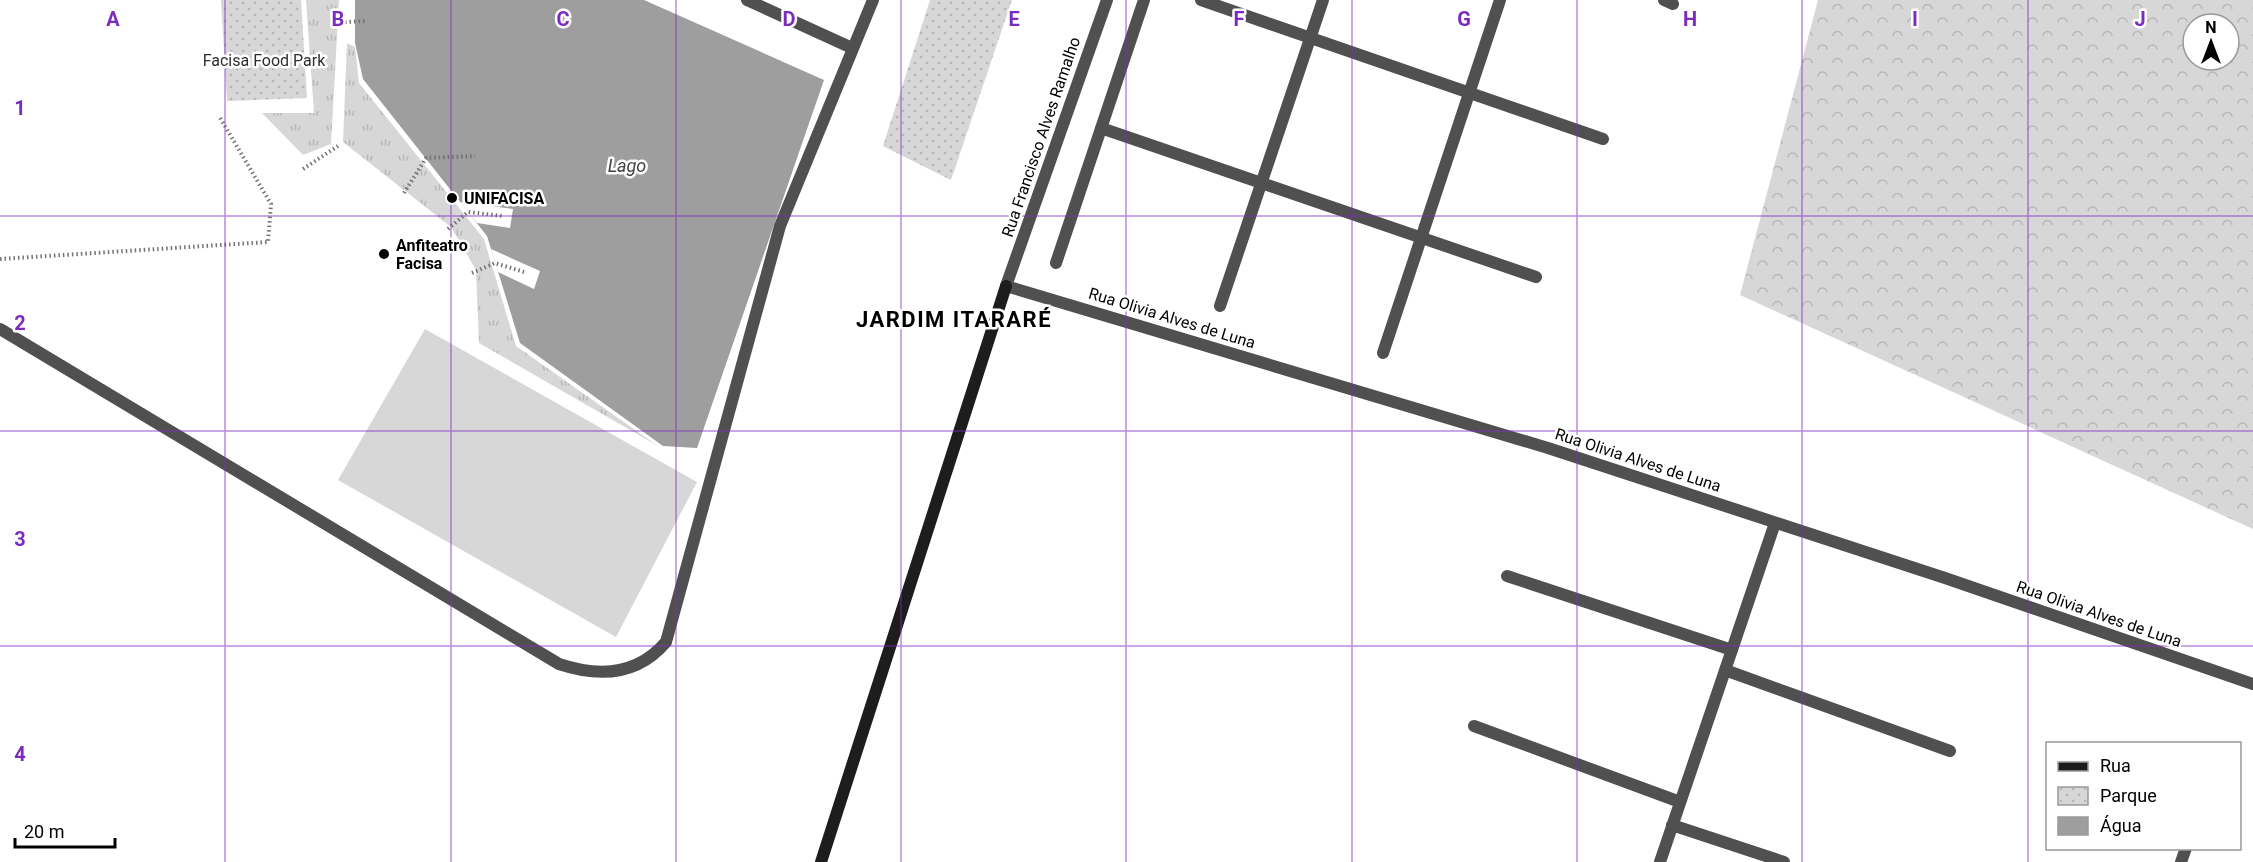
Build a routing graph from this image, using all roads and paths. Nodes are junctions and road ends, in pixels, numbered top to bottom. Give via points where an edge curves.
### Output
1 (747, 0) edge
2 (873, 0) edge
3 (1107, 0) edge
4 (1144, 0) edge
5 (1201, 0) edge
6 (1323, 0) edge
7 (1500, 0) edge
8 (366, 21) dead end
9 (345, 22) dead end
10 (1310, 38) junction
11 (852, 48) junction
12 (1469, 93) junction
13 (219, 116) dead end
14 (1101, 128) junction
15 (1603, 139) dead end
16 (338, 146) dead end
17 (475, 156) dead end
18 (303, 169) dead end
19 (1261, 183) junction
20 (404, 193) dead end
21 (503, 216) dead end
22 (448, 229) dead end
23 (1421, 238) junction
24 (0, 259) edge
25 (1056, 263) dead end
26 (524, 272) dead end
27 (472, 273) dead end
28 (1536, 277) dead end
29 (1006, 286) junction
30 (1220, 306) dead end
31 (0, 329) edge
32 (1383, 353) dead end
33 (1775, 523) junction
34 (1507, 576) dead end
35 (1732, 650) junction
36 (1725, 670) junction
37 (2253, 684) edge
38 (1474, 726) dead end
39 (1950, 751) dead end
40 (1680, 802) junction
41 (1672, 825) junction
42 (821, 862) edge
43 (1660, 862) edge
44 (1784, 862) edge

1 - 11 street
2 - 11 street
3 - 29 street, Rua Francisco Alves Ramalho
4 - 14 street
5 - 10 street
6 - 10 street
7 - 12 street
8 - 9 path
10 - 12 street
10 - 19 street
11 - 31 street via 780,226 666,642 650,657 618,670 595,674 559,664
12 - 15 street
12 - 23 street
13 - 24 path via 271,204 268,242
14 - 19 street
14 - 25 street
16 - 18 path
17 - 20 path via 426,158
19 - 23 street
19 - 30 street
21 - 22 path via 468,212
23 - 28 street
23 - 32 street
26 - 27 path via 495,262
29 - 33 street, Rua Olivia Alves de Luna via 1548,448
29 - 42 street
33 - 35 street
33 - 37 street, Rua Olivia Alves de Luna
34 - 35 street
35 - 36 street
36 - 39 street
36 - 40 street
38 - 40 street
40 - 41 street
41 - 43 street
41 - 44 street

